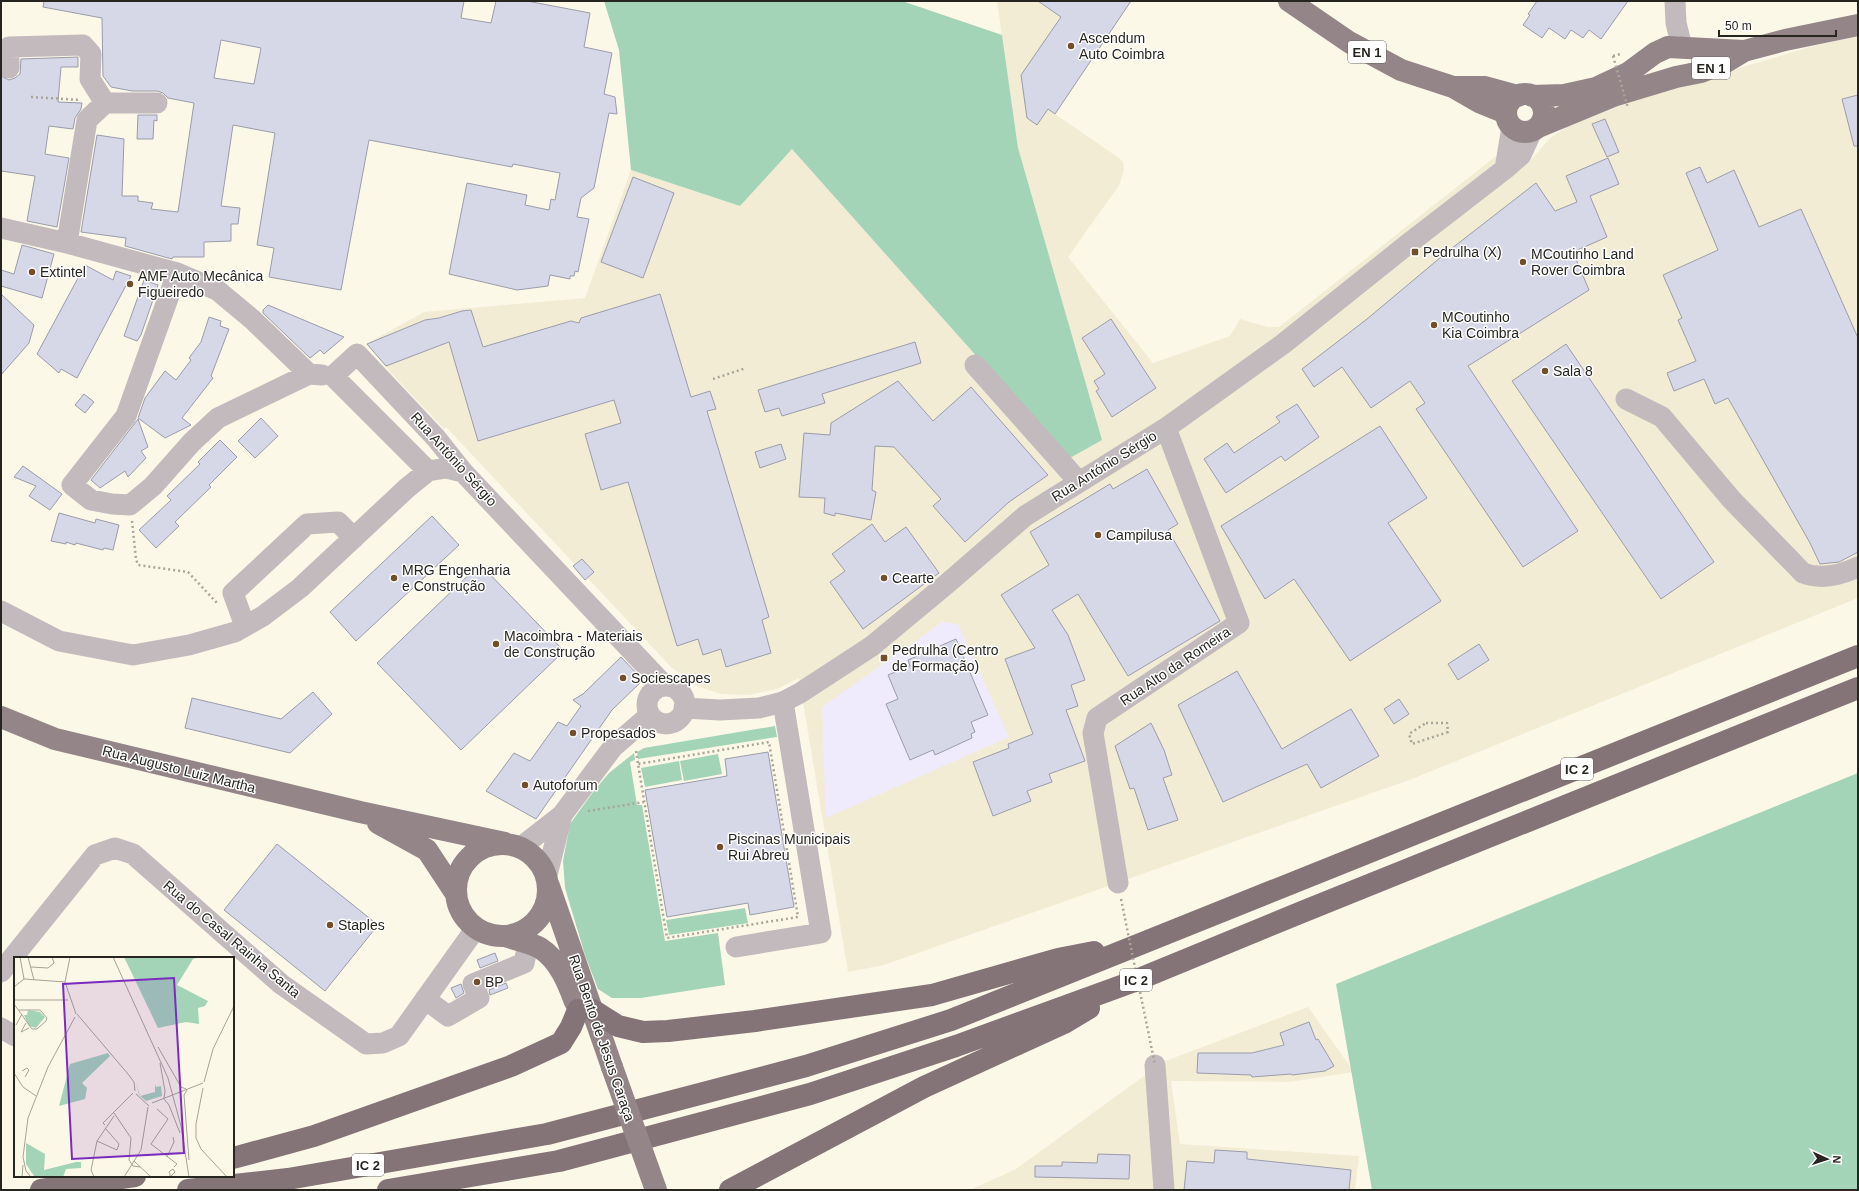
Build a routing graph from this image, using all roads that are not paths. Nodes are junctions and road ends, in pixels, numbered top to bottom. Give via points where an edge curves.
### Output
1 (1289, 1) edge
2 (1675, 1) edge
3 (1858, 25) edge
4 (1682, 47) junction
5 (1744, 52) junction
6 (9, 68) dead end
7 (1676, 77) junction
8 (157, 103) dead end
9 (105, 104) junction
10 (1523, 115) junction
11 (1, 228) edge
12 (67, 243) junction
13 (177, 273) junction
14 (975, 365) dead end
15 (309, 374) junction
16 (333, 376) junction
17 (1626, 400) dead end
18 (1166, 428) junction
19 (436, 438) junction
20 (397, 441) junction
21 (422, 465) junction
22 (463, 472) junction
23 (1079, 482) junction
24 (407, 488) junction
25 (354, 538) junction
26 (1858, 567) edge
27 (1, 611) edge
28 (245, 626) junction
29 (1858, 656) edge
30 (666, 686) junction
31 (1858, 688) edge
32 (783, 702) junction
33 (684, 708) junction
34 (650, 715) junction
35 (1, 717) edge
36 (360, 812) junction
37 (562, 815) junction
38 (513, 845) junction
39 (548, 880) junction
40 (1119, 891) road end
41 (456, 894) junction
42 (476, 928) junction
43 (505, 936) junction
44 (1144, 943) junction
45 (528, 944) junction
46 (736, 947) dead end
47 (1, 972) edge
48 (1132, 982) junction
49 (425, 999) junction
50 (585, 1009) junction
51 (1, 1028) edge
52 (14, 1035) edge
53 (1155, 1065) road end
54 (605, 1070) junction
55 (234, 1158) edge
56 (128, 1177) edge
57 (41, 1190) edge
58 (188, 1190) edge
59 (388, 1190) edge
60 (639, 1190) edge
61 (656, 1190) edge
62 (730, 1190) edge
63 (1164, 1190) edge

1 - 10 main road, EN 1 via 1349,42 1402,70 1453,87 1485,87
2 - 4 street via 1676,23
3 - 5 main road, EN 1 via 1785,40
4 - 5 main road, EN 1
4 - 7 main road via 1687,59
4 - 10 main road, EN 1 via 1668,47 1655,53 1628,73 1596,88 1564,95
5 - 7 main road, EN 1 via 1701,72
6 - 9 street via 9,47 83,45 91,54 90,79
7 - 10 main road, EN 1 via 1613,96
8 - 9 street
9 - 12 street via 87,120
10 - 18 street, Rua António Sérgio via 1505,169 1283,344
11 - 12 street
12 - 13 street
13 - 15 street via 217,290 253,320
13 - 15 street via 126,416 72,485 91,500 130,505 154,486 192,442 218,418
14 - 23 street
15 - 16 street
16 - 19 street, Rua António Sérgio via 357,354
16 - 20 street, Rua António Sérgio
17 - 26 street via 1662,418 1731,499 1803,573 1819,577
18 - 23 street, Rua António Sérgio
18 - 40 street, Rua Alto da Romeira via 1239,623 1097,718 1093,733
19 - 21 street via 434,451
19 - 22 street, Rua António Sérgio
20 - 21 street, Rua António Sérgio
20 - 24 street
21 - 22 street
21 - 24 street
22 - 30 street, Rua António Sérgio
23 - 32 street, Rua António Sérgio via 1025,516 872,646
24 - 25 street
25 - 28 street via 300,588 263,616
25 - 28 street via 338,522 307,524 233,593
27 - 28 street via 59,641 133,655 189,645 235,632
29 - 44 highway, IC 2
30 - 33 street via 674,687 680,692
30 - 34 street via 656,688 649,696 647,706
31 - 48 highway, IC 2
32 - 33 street, Rua António Sérgio via 760,708
32 - 46 street via 821,933
33 - 34 street via 681,716 674,722 665,724
34 - 37 street via 612,747
35 - 36 main road, Rua Augusto Luiz Martha via 55,739
36 - 38 main road, Rua Augusto Luiz Martha
36 - 41 main road, Rua Augusto Luiz Martha via 427,850
37 - 38 street
37 - 39 street
38 - 39 main road via 537,858
38 - 41 main road via 489,844 475,852 464,863 457,878
39 - 43 main road via 548,901 542,914 532,926 519,933
39 - 50 main road, Rua Bento de Jesus Caraça
41 - 42 main road via 459,908
42 - 43 main road via 490,935
42 - 49 street, Rua do Casal Rainha Santa
43 - 45 main road, Rua Bento de Jesus Caraça
44 - 50 highway via 1058,959 932,995 747,1022 643,1032 618,1026
44 - 58 highway, IC 2 via 951,1020 813,1064 546,1134 288,1179
45 - 49 street via 524,963 473,984 479,998 448,1016
45 - 50 main road, Rua Bento de Jesus Caraça via 540,948 557,965
47 - 49 street, Rua do Casal Rainha Santa via 95,855 116,848 133,854 280,984 366,1044 383,1043 399,1036
48 - 59 highway, IC 2 via 956,1046 810,1094 559,1161
48 - 62 highway via 1064,1023 924,1087
50 - 54 main road, Rua Bento de Jesus Caraça
50 - 55 highway via 561,1043 511,1066 314,1136
51 - 52 street
53 - 63 street
54 - 60 main road, Rua Bento de Jesus Caraça
54 - 61 main road, Rua Bento de Jesus Caraça, bridge
56 - 57 highway

